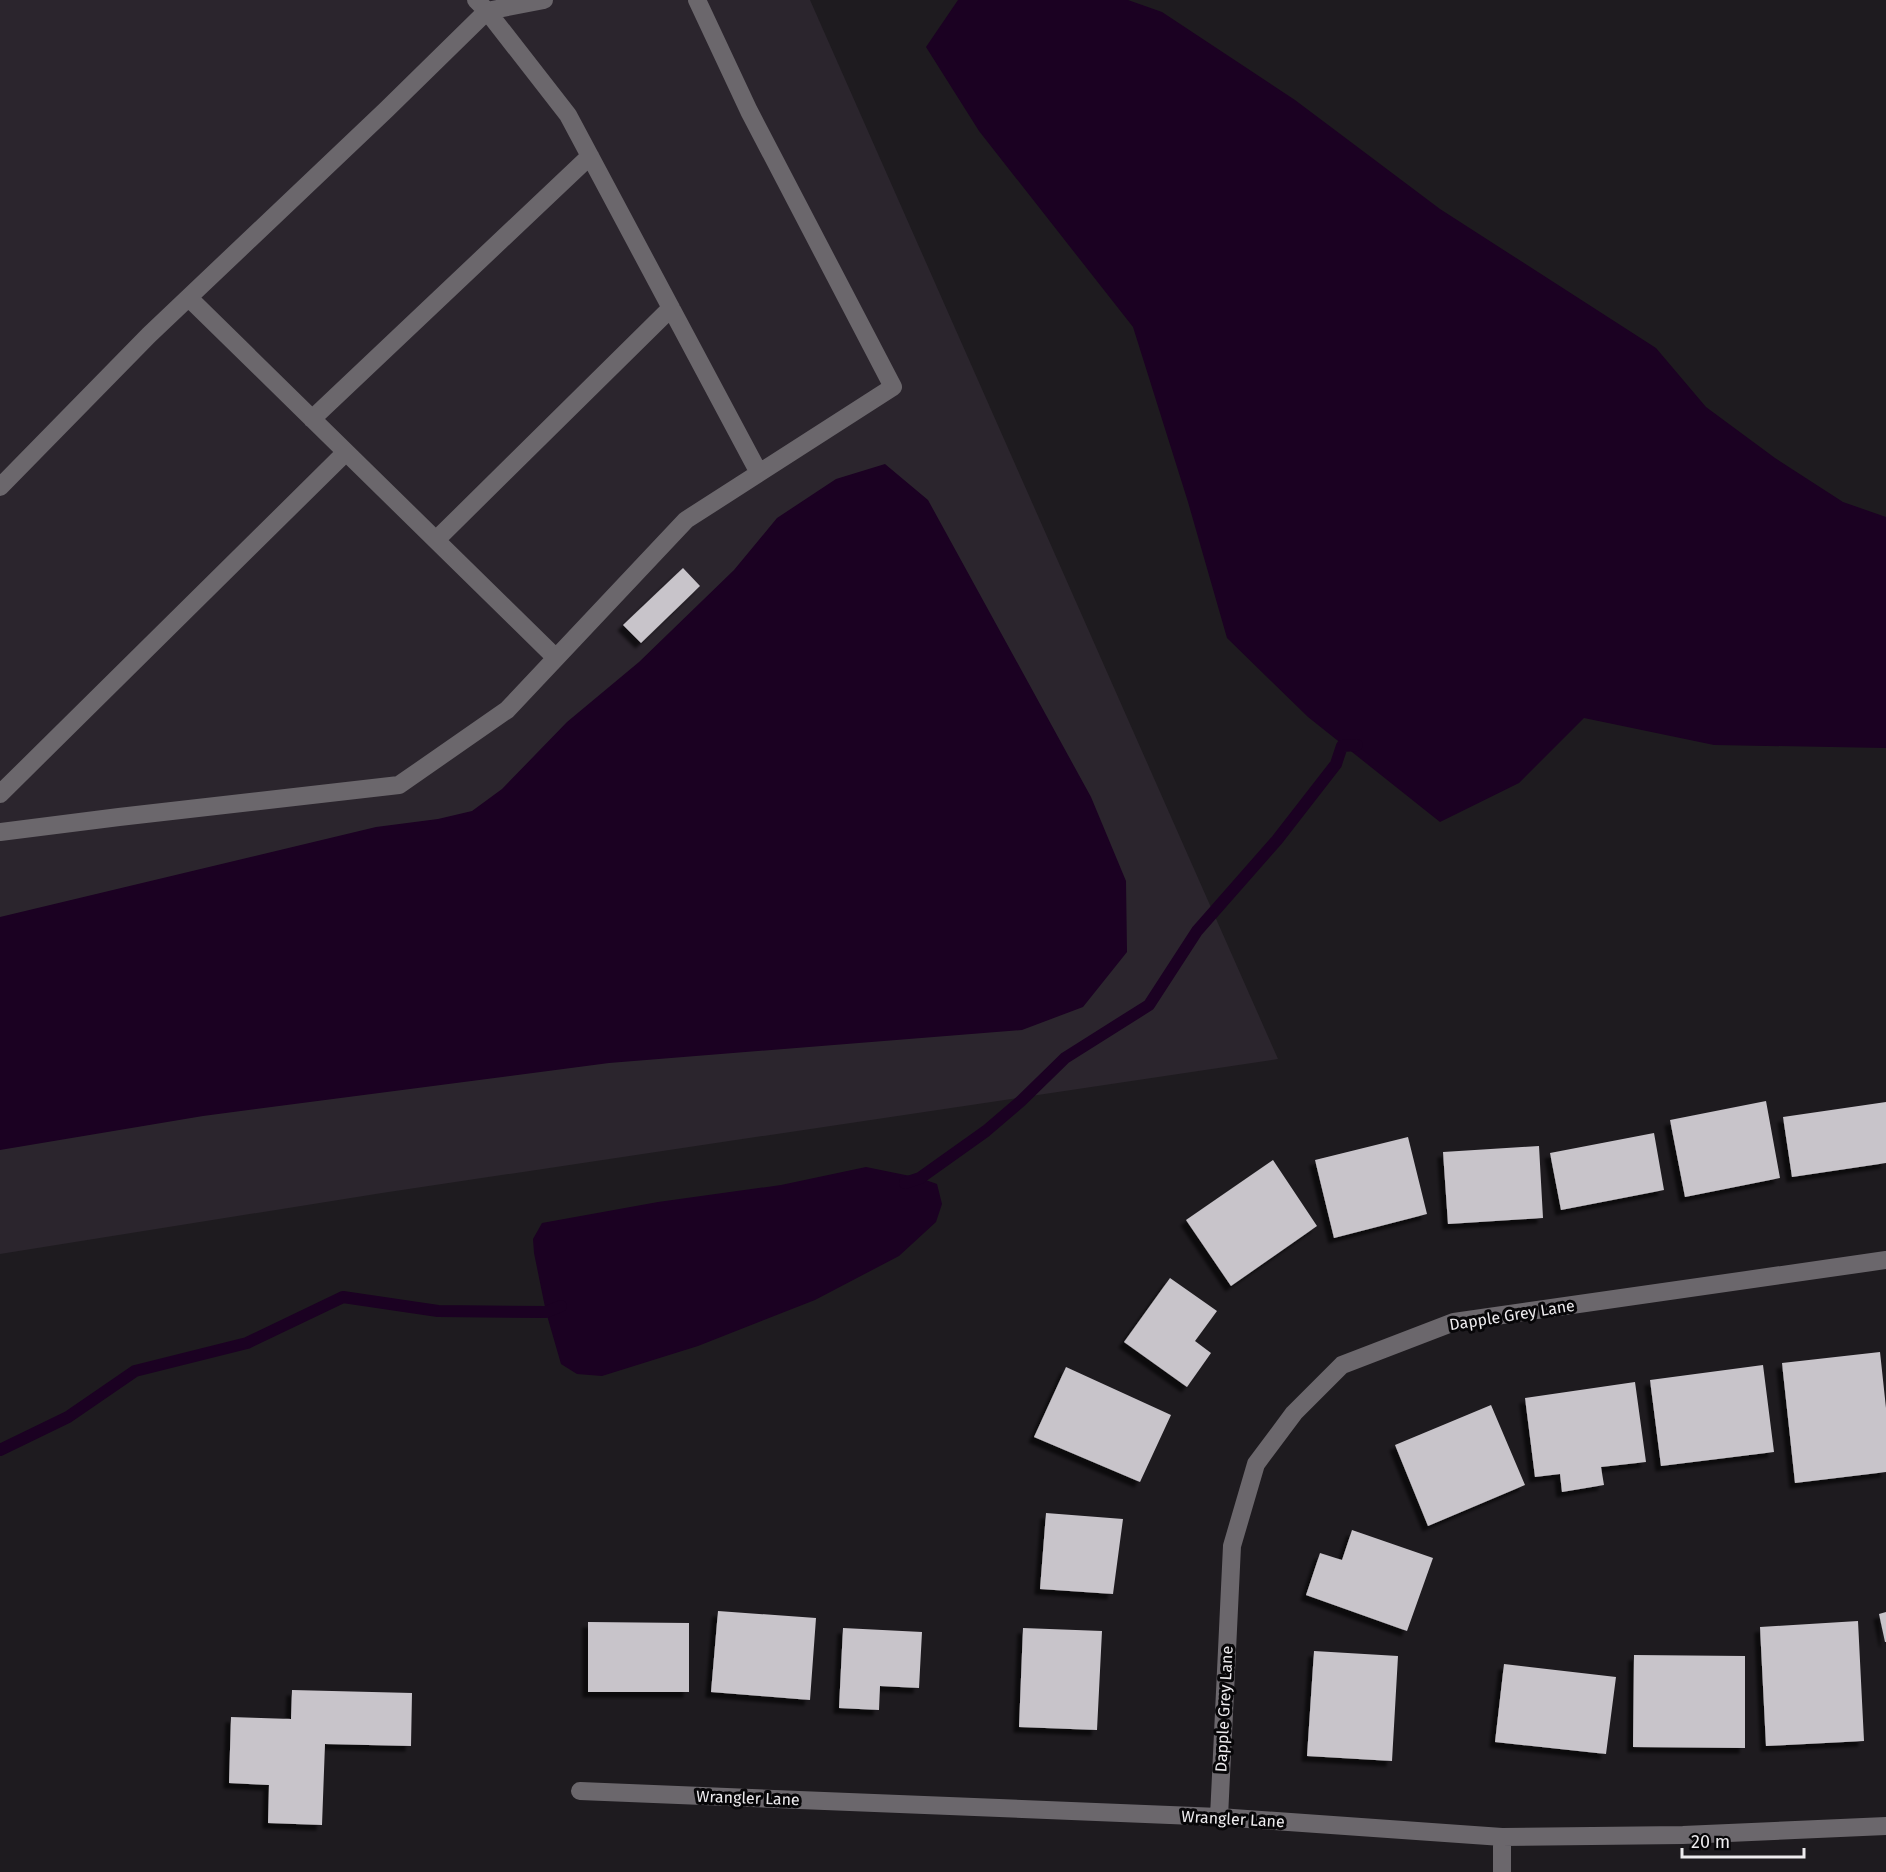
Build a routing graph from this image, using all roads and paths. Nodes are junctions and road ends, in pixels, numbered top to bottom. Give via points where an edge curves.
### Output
1 (544, 0) edge
2 (697, 0) edge
3 (481, 6) edge
4 (590, 156) junction
5 (189, 298) junction
6 (671, 308) junction
7 (312, 419) junction
8 (346, 452) junction
9 (759, 473) junction
10 (0, 487) edge
11 (436, 540) junction
12 (556, 658) junction
13 (0, 794) edge
14 (0, 832) edge
15 (1886, 1260) edge
16 (580, 1791) dead end
17 (1218, 1817) junction
18 (1886, 1826) edge
19 (1502, 1837) junction
20 (1503, 1872) edge

1 - 3 street
2 - 9 street via 749,111 893,387
3 - 4 street via 568,115
3 - 5 street via 377,119
4 - 6 street
4 - 7 street
5 - 7 street
5 - 10 street
6 - 9 street
6 - 11 street
7 - 8 street
8 - 11 street
8 - 13 street
9 - 12 street via 686,520
11 - 12 street
12 - 14 street via 507,710 399,785
15 - 17 street, Dapple Grey Lane via 1454,1322 1342,1365 1294,1413 1256,1464 1232,1546
16 - 17 street, Wrangler Lane
17 - 19 street, Wrangler Lane
18 - 19 street, Wrangler Lane via 1683,1835
19 - 20 street

